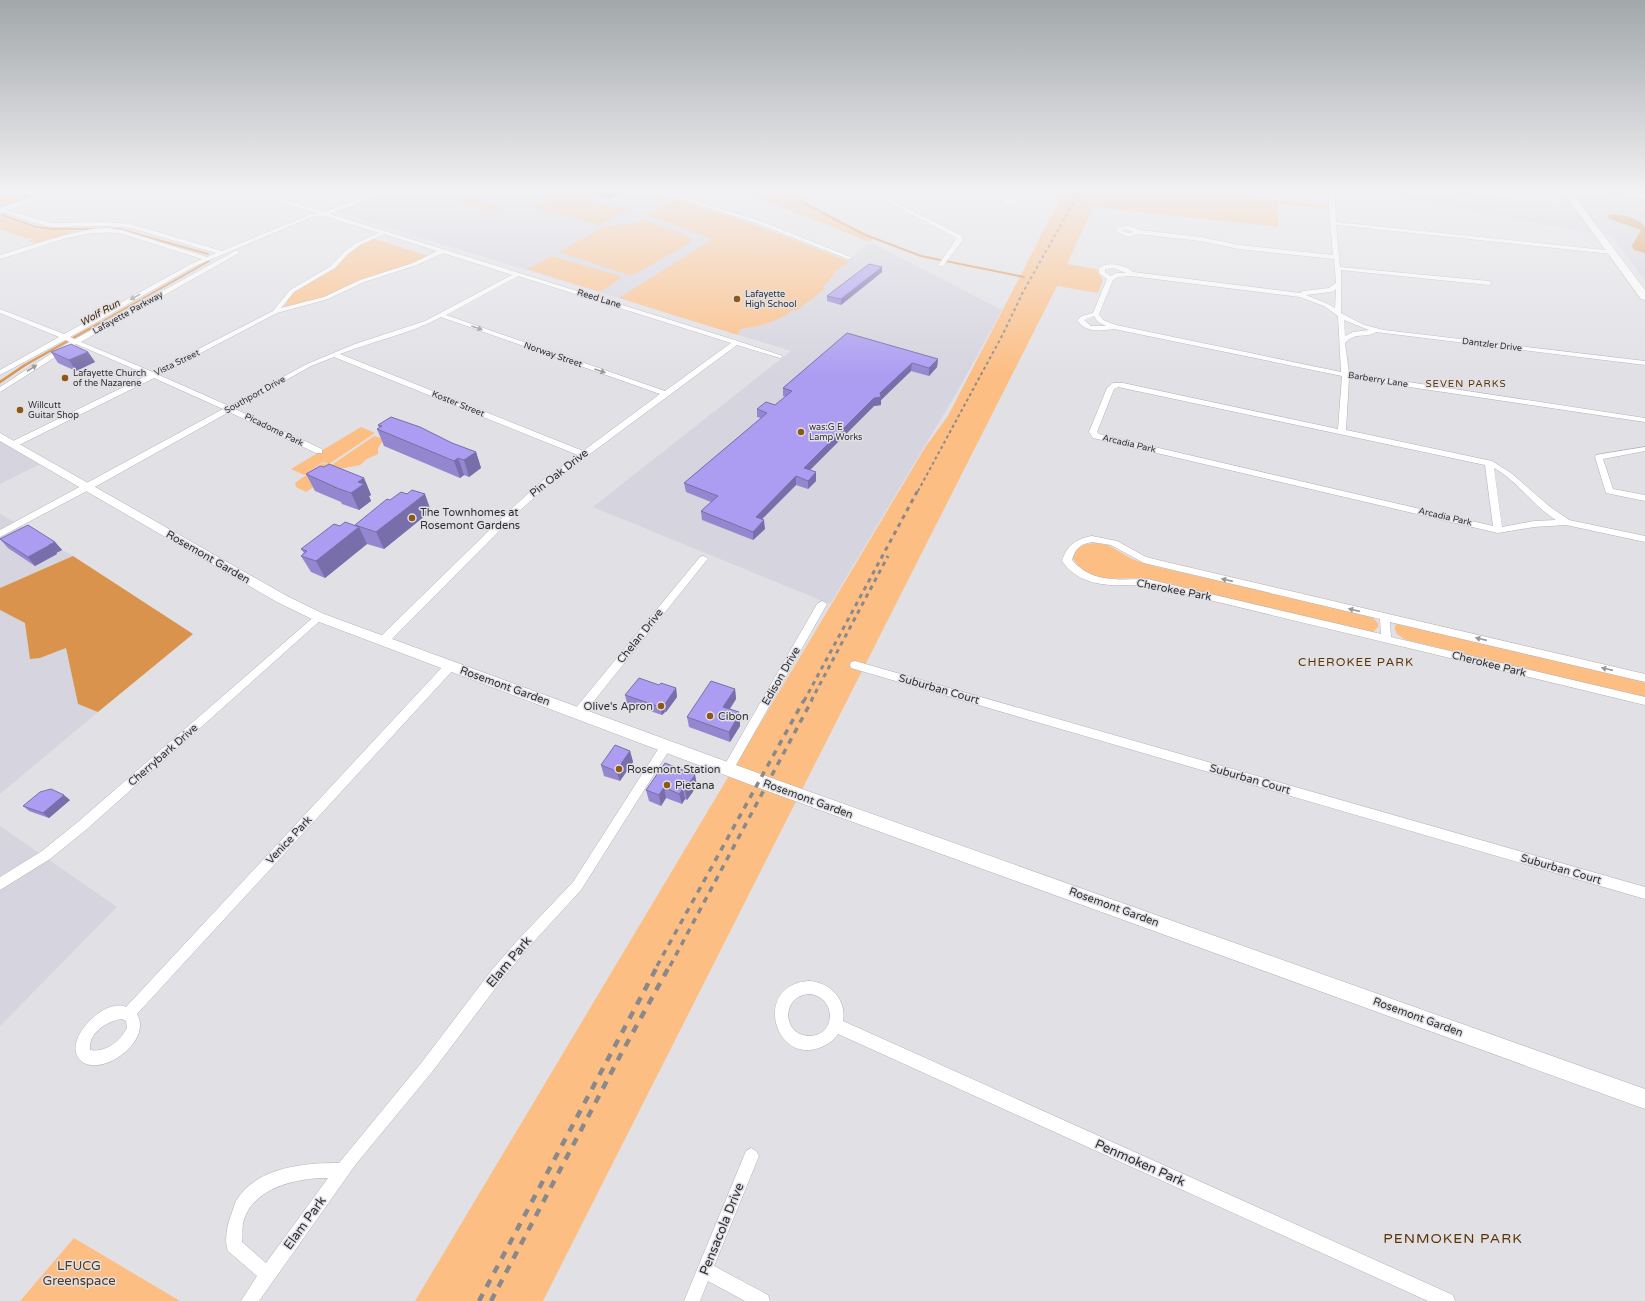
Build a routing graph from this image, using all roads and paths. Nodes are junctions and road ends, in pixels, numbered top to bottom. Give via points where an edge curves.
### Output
1 (11, 254) edge
2 (192, 254) edge
3 (216, 254) edge
4 (226, 254) edge
5 (233, 254) edge
6 (345, 254) edge
7 (436, 254) edge
8 (451, 254) edge
9 (839, 254) edge
10 (949, 254) edge
11 (1307, 254) edge
12 (1336, 254) edge
13 (1613, 254) edge
14 (230, 255) junction
15 (0, 257) edge
16 (1336, 257) junction
17 (206, 258) junction
18 (850, 258) dead end
19 (218, 262) junction
20 (943, 262) dead end
21 (1337, 268) junction
22 (518, 274) junction
23 (1130, 274) junction
24 (1110, 279) junction
25 (1489, 283) dead end
26 (1339, 284) junction
27 (1274, 291) junction
28 (1645, 297) edge
29 (0, 311) edge
30 (275, 312) junction
31 (1096, 314) junction
32 (1339, 315) junction
33 (441, 316) junction
34 (1114, 327) junction
35 (1383, 332) junction
36 (65, 336) junction
37 (76, 341) junction
38 (736, 342) junction
39 (1342, 344) junction
40 (332, 354) junction
41 (780, 356) dead end
42 (1645, 363) edge
43 (0, 373) edge
44 (154, 374) junction
45 (1346, 375) junction
46 (0, 390) edge
47 (666, 394) junction
48 (229, 408) junction
49 (1645, 420) edge
50 (1342, 431) junction
51 (0, 436) edge
52 (14, 444) junction
53 (1645, 449) edge
54 (319, 451) dead end
55 (584, 454) junction
56 (1489, 463) junction
57 (88, 487) junction
58 (1645, 498) edge
59 (1566, 522) junction
60 (1498, 530) junction
61 (0, 534) edge
62 (1645, 539) edge
63 (703, 559) dead end
64 (822, 604) dead end
65 (319, 617) junction
66 (1385, 617) junction
67 (1386, 639) junction
68 (383, 641) junction
69 (855, 665) dead end
70 (450, 666) junction
71 (1645, 678) edge
72 (1645, 702) edge
73 (578, 713) junction
74 (666, 746) junction
75 (728, 769) junction
76 (0, 884) edge
77 (1645, 893) edge
78 (129, 1013) dead end
79 (835, 1025) junction
80 (1645, 1099) edge
81 (751, 1156) dead end
82 (343, 1171) junction
83 (705, 1270) junction
84 (268, 1275) junction
85 (248, 1301) edge
86 (692, 1301) edge
87 (762, 1301) edge
88 (1446, 1301) edge

1 - 15 street
2 - 17 street
3 - 17 street, Lafayette Parkway
4 - 14 street
5 - 14 street, Lafayette Parkway
6 - 30 street via 333,267 292,291
7 - 30 street via 415,264 362,281 326,298
8 - 22 street, Reed Lane
9 - 18 street
10 - 20 street
11 - 16 street
12 - 16 street
13 - 28 main road
14 - 19 street, Lafayette Parkway
16 - 21 street
17 - 19 street
17 -> 36 street, Lafayette Parkway
19 - 37 street, Lafayette Parkway
21 - 25 street
21 - 26 street
22 - 33 street, Southport Drive
22 - 38 street, Reed Lane
23 - 24 street via 1116,275
23 - 24 street via 1121,267 1102,268 1102,273
23 - 27 street
24 - 31 street
26 - 27 street via 1331,290 1320,292
26 - 32 street
27 - 32 street, Dantzler Drive via 1315,300
29 - 36 street, Picadome Park
30 - 44 street, Vista Street
31 - 34 street, Barberry Lane via 1100,321
31 - 34 street, Barberry Lane via 1080,320 1082,325 1096,329
32 - 35 street, Dantzler Drive
32 - 39 street
33 - 40 street, Southport Drive
33 -> 47 street, Norway Street
34 - 45 street, Barberry Lane
35 - 39 street via 1354,333
35 - 42 street, Dantzler Drive
36 - 37 street, Picadome Park
36 - 43 street, Lafayette Parkway
37 - 44 street, Picadome Park
46 -> 37 street, Lafayette Parkway
38 - 41 street, Reed Lane
38 - 47 street, Pin Oak Drive
39 - 45 street
40 - 48 street, Southport Drive
40 - 55 street, Koster Street
44 - 48 street, Picadome Park
44 - 52 street, Vista Street
45 - 49 street, Barberry Lane
45 - 50 street
47 - 55 street, Pin Oak Drive
48 - 54 street, Picadome Park
48 - 57 street, Southport Drive
50 - 56 street, Arcadia Park
50 - 60 street, Arcadia Park via 1119,385 1111,388 1093,432 1102,438
51 - 52 street, Rosemont Garden
52 - 57 street, Rosemont Garden
53 - 58 street via 1599,457 1609,491
55 - 68 street, Pin Oak Drive via 516,508
56 - 59 street, Arcadia Park via 1503,471
56 - 60 street
57 - 61 street, Southport Drive
57 - 65 street, Rosemont Garden via 282,599
59 - 60 street, Arcadia Park
59 - 62 street, Arcadia Park
63 - 73 street, Chelan Drive
64 - 75 street, Edison Drive
65 - 68 street, Rosemont Garden
65 - 76 street, Cherrybark Drive via 72,834 46,855
66 - 67 street
66 -> 67 street, Cherokee Park via 1144,560 1115,543 1100,539 1084,541 1073,546 1068,552 1067,561 1073,569 1082,576 1097,581 1147,582
71 -> 66 street, Cherokee Park
67 - 72 street, Cherokee Park
68 - 70 street, Rosemont Garden
69 - 77 street, Suburban Court
70 - 73 street, Rosemont Garden
70 - 78 street, Venice Park
73 - 74 street, Rosemont Garden
74 - 75 street, Rosemont Garden
74 - 82 street, Elam Park via 577,886 496,976
75 - 80 street, Rosemont Garden
79 - 79 street via 830,1034 822,1040 803,1043 794,1039 784,1029 780,1015 782,1005 793,992 801,988 818,989 832,999 835,1007
79 - 88 street, Penmoken Park
81 - 83 street, Pensacola Drive
82 - 84 street, Elam Park
82 - 84 street via 324,1170 285,1175 252,1193 241,1207 233,1230 234,1245
83 - 86 street, Pensacola Drive
83 - 87 street
84 - 85 street, Elam Park

